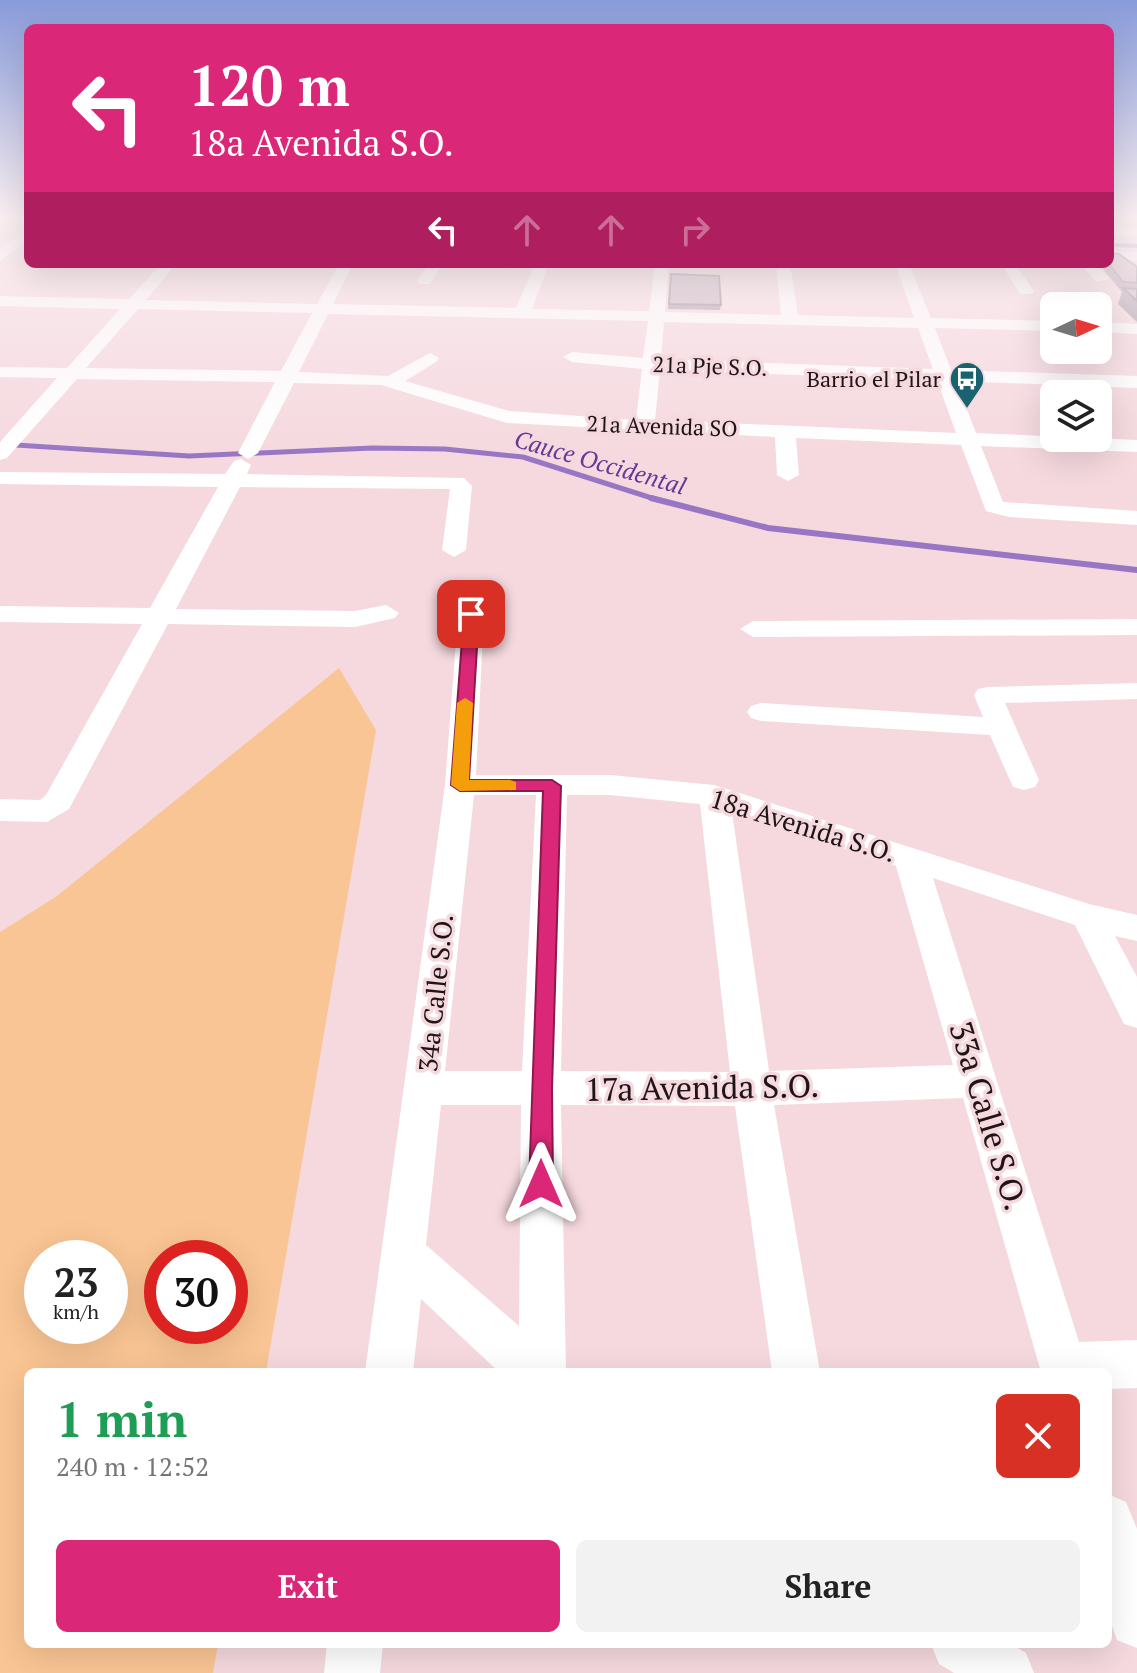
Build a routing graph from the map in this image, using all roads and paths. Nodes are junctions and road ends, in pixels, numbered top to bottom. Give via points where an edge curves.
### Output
1 (139, 297) edge
2 (328, 297) edge
3 (529, 297) edge
4 (657, 297) edge
5 (787, 297) edge
6 (913, 297) edge
7 (0, 301) edge
8 (135, 302) junction
9 (323, 306) junction
10 (523, 311) junction
11 (655, 315) junction
12 (790, 320) junction
13 (922, 323) junction
14 (1040, 326) edge
15 (1112, 328) edge
16 (1137, 329) edge
17 (572, 357) dead end
18 (430, 358) dead end
19 (651, 364) junction
20 (0, 372) edge
21 (73, 372) junction
22 (944, 374) junction
23 (288, 376) junction
24 (391, 382) junction
25 (1137, 382) edge
26 (645, 425) junction
27 (785, 431) junction
28 (967, 438) junction
29 (1137, 446) edge
30 (6, 447) edge
31 (242, 464) junction
32 (788, 475) dead end
33 (0, 478) edge
34 (1137, 518) edge
35 (454, 550) dead end
36 (386, 613) dead end
37 (0, 614) edge
38 (471, 614) dead end
39 (157, 615) junction
40 (753, 629) dead end
41 (1132, 633) edge
42 (1137, 691) edge
43 (761, 712) dead end
44 (1001, 726) junction
45 (1024, 780) dead end
46 (460, 785) junction
47 (552, 786) junction
48 (714, 795) junction
49 (0, 810) edge
50 (911, 860) junction
51 (1088, 916) junction
52 (1137, 928) edge
53 (1137, 1013) edge
54 (978, 1081) junction
55 (425, 1088) junction
56 (541, 1089) junction
57 (752, 1089) junction
58 (404, 1254) junction
59 (1137, 1364) edge
60 (390, 1368) edge
61 (530, 1368) edge
62 (542, 1368) edge
63 (795, 1368) edge
64 (1064, 1368) edge
65 (1079, 1368) edge
66 (1112, 1534) edge
67 (1137, 1620) edge
68 (355, 1648) edge
69 (965, 1648) edge
70 (352, 1673) edge
71 (1006, 1673) edge

1 - 8 street
2 - 9 street
3 - 10 street
4 - 11 street
5 - 12 street
6 - 13 street
7 - 8 street
8 - 9 street
8 - 21 street
9 - 10 street
9 - 23 street
10 - 11 street
11 - 12 street
11 - 19 street
12 - 13 street
13 - 14 street
13 - 22 street
15 - 16 street
17 - 19 street, 21a Pje S.O.
18 - 24 street
19 - 22 street, 21a Pje S.O.
19 - 26 street
20 - 21 street, 21a Avenida SO
21 - 23 street, 21a Avenida SO
21 - 30 street
22 - 25 street, 21a Pje S.O.
22 - 28 street
23 - 24 street, 21a Avenida SO
23 - 31 street
24 - 26 street, 21a Avenida SO via 507,417
26 - 27 street, 21a Avenida SO
27 - 28 street, 21a Avenida SO
27 - 32 street
28 - 29 street, 21a Avenida SO
28 - 34 street via 994,506
31 - 33 street
31 - 35 street via 456,483 461,486
31 - 39 street
36 - 39 street via 355,619
37 - 39 street
38 - 46 street, 34a Calle S.O.
39 - 49 street via 58,802 47,811
40 - 41 street
42 - 44 street via 988,695
43 - 44 street
44 - 45 street
46 - 47 street, 18a Avenida S.O.
46 - 55 street, 34a Calle S.O.
47 - 48 street, 18a Avenida S.O. via 610,785
47 - 56 street
48 - 50 street, 18a Avenida S.O.
48 - 57 street
50 - 51 street, 18a Avenida S.O.
50 - 54 street, 33a Calle S.O.
51 - 52 street, 18a Avenida S.O.
51 - 53 street
54 - 57 street, 17a Avenida S.O.
54 - 64 street, 33a Calle S.O.
55 - 56 street, 17a Avenida S.O.
55 - 58 street, 34a Calle S.O.
56 - 57 street, 17a Avenida S.O.
56 - 62 street
57 - 63 street
58 - 60 street, 34a Calle S.O.
58 - 61 street
59 - 65 street
66 - 67 street
68 - 70 street
69 - 71 street

